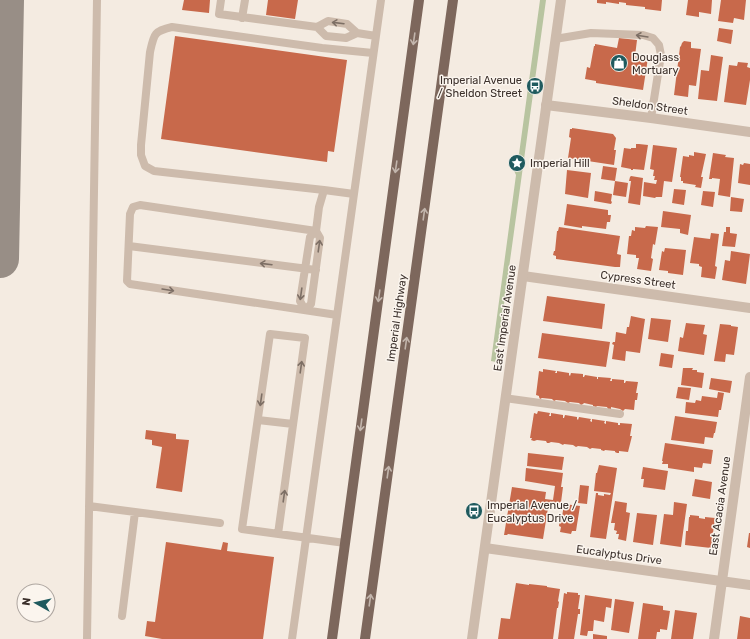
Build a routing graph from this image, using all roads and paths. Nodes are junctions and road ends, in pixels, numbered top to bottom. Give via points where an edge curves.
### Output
1 (97, 0) edge
2 (221, 0) edge
3 (245, 0) edge
4 (381, 0) edge
5 (419, 0) edge
6 (453, 0) edge
7 (561, 0) edge
8 (242, 18) junction
9 (317, 27) junction
10 (357, 32) junction
11 (376, 36) junction
12 (555, 39) junction
13 (374, 53) junction
14 (546, 105) junction
15 (651, 118) junction
16 (750, 132) edge
17 (324, 190) junction
18 (354, 194) junction
19 (316, 231) junction
20 (129, 246) junction
21 (305, 269) junction
22 (316, 270) junction
23 (522, 276) junction
24 (750, 308) edge
25 (305, 310) junction
26 (337, 315) junction
27 (750, 377) edge
28 (506, 398) junction
29 (620, 414) dead end
30 (258, 420) junction
31 (293, 424) junction
32 (89, 506) junction
33 (134, 512) junction
34 (220, 523) dead end
35 (278, 534) junction
36 (306, 538) junction
37 (345, 543) junction
38 (485, 548) junction
39 (722, 582) junction
40 (750, 585) edge
41 (122, 616) dead end
42 (87, 639) edge
43 (292, 639) edge
44 (332, 639) edge
45 (365, 639) edge
46 (472, 639) edge
47 (714, 639) edge

1 - 32 lane
2 - 8 lane via 219,14
3 - 8 lane
4 - 11 lane
5 -> 37 main road, Imperial Highway
45 -> 6 main road, Imperial Highway
7 - 12 street, East Imperial Avenue
8 - 9 lane
10 -> 9 lane via 347,24 328,21
9 - 10 lane via 326,36 346,38
10 - 11 lane
11 - 13 lane
12 - 14 street, East Imperial Avenue
15 -> 12 lane via 661,55 659,45 653,38 643,35 591,33
13 - 17 lane via 172,26 160,30 153,39 141,146 145,166 154,171
13 - 18 lane
14 - 15 street, Sheldon Street
14 - 23 street, East Imperial Avenue
15 - 16 street, Sheldon Street
17 - 18 lane
17 - 19 lane
18 - 26 lane
19 - 20 lane via 140,205 133,207 130,214
19 - 21 lane via 310,237
22 -> 19 lane via 320,238
21 -> 20 lane
20 -> 25 lane via 127,281 130,284
21 - 22 lane
21 -> 25 lane via 300,301
22 - 25 lane via 311,304
23 - 24 street, Cypress Street
23 - 28 street, East Imperial Avenue
25 - 26 lane
26 - 36 lane
27 - 39 street, East Acacia Avenue
28 - 29 lane
28 - 38 street, East Imperial Avenue
30 - 31 lane
31 -> 30 lane via 305,338 270,334
30 - 35 lane via 242,529
35 -> 31 lane
32 - 33 lane
32 - 42 lane
33 - 34 lane
33 - 41 lane
35 - 36 lane
36 - 37 lane
36 - 43 lane
37 - 44 main road, Imperial Highway
38 - 39 street, Eucalyptus Drive
38 - 46 street, East Imperial Avenue
39 - 40 street, Eucalyptus Drive
39 - 47 street, East Acacia Avenue

